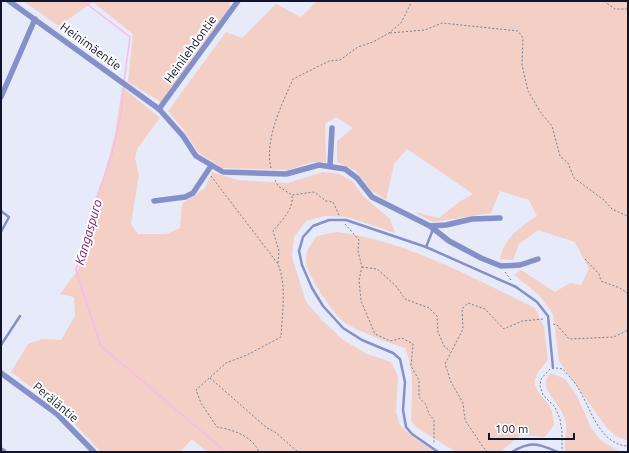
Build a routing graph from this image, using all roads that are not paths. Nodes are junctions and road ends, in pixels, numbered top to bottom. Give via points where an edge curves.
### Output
1 (9, 1) edge
2 (238, 1) edge
3 (35, 19) junction
4 (1, 97) edge
5 (159, 109) junction
6 (332, 128) dead end
7 (330, 166) junction
8 (209, 168) junction
9 (154, 201) dead end
10 (1, 211) edge
11 (500, 218) dead end
12 (431, 227) junction
13 (1, 232) edge
14 (426, 247) junction
15 (538, 260) dead end
16 (20, 316) dead end
17 (1, 345) edge
18 (553, 368) road end
19 (1, 373) edge
20 (94, 452) edge
21 (438, 452) edge
22 (512, 452) edge
23 (558, 452) edge

1 - 3 street, Heinimäentie
2 - 5 street, Heinilehdontie
3 - 4 street
3 - 5 street, Heinimäentie
5 - 8 street, Heinimäentie via 183,136 196,156
6 - 7 street
7 - 8 street, Heinimäentie via 319,165 286,174 222,172
7 - 12 street, Heinimäentie via 351,172 372,198
8 - 9 street via 193,193 185,198
10 - 13 lane via 10,217
11 - 12 street via 472,219
12 - 14 lane via 432,232
12 - 15 street, Heinimäentie via 459,247 501,266 520,266
14 - 18 lane via 516,287 536,302 548,316
14 - 21 lane via 341,220 329,220 313,226 304,237 299,251 312,288 338,323 362,340 393,353 400,359 405,382 403,410 406,427
16 - 17 lane
19 - 20 street, Peräläntie via 62,418
22 - 23 lane via 521,446 537,444

